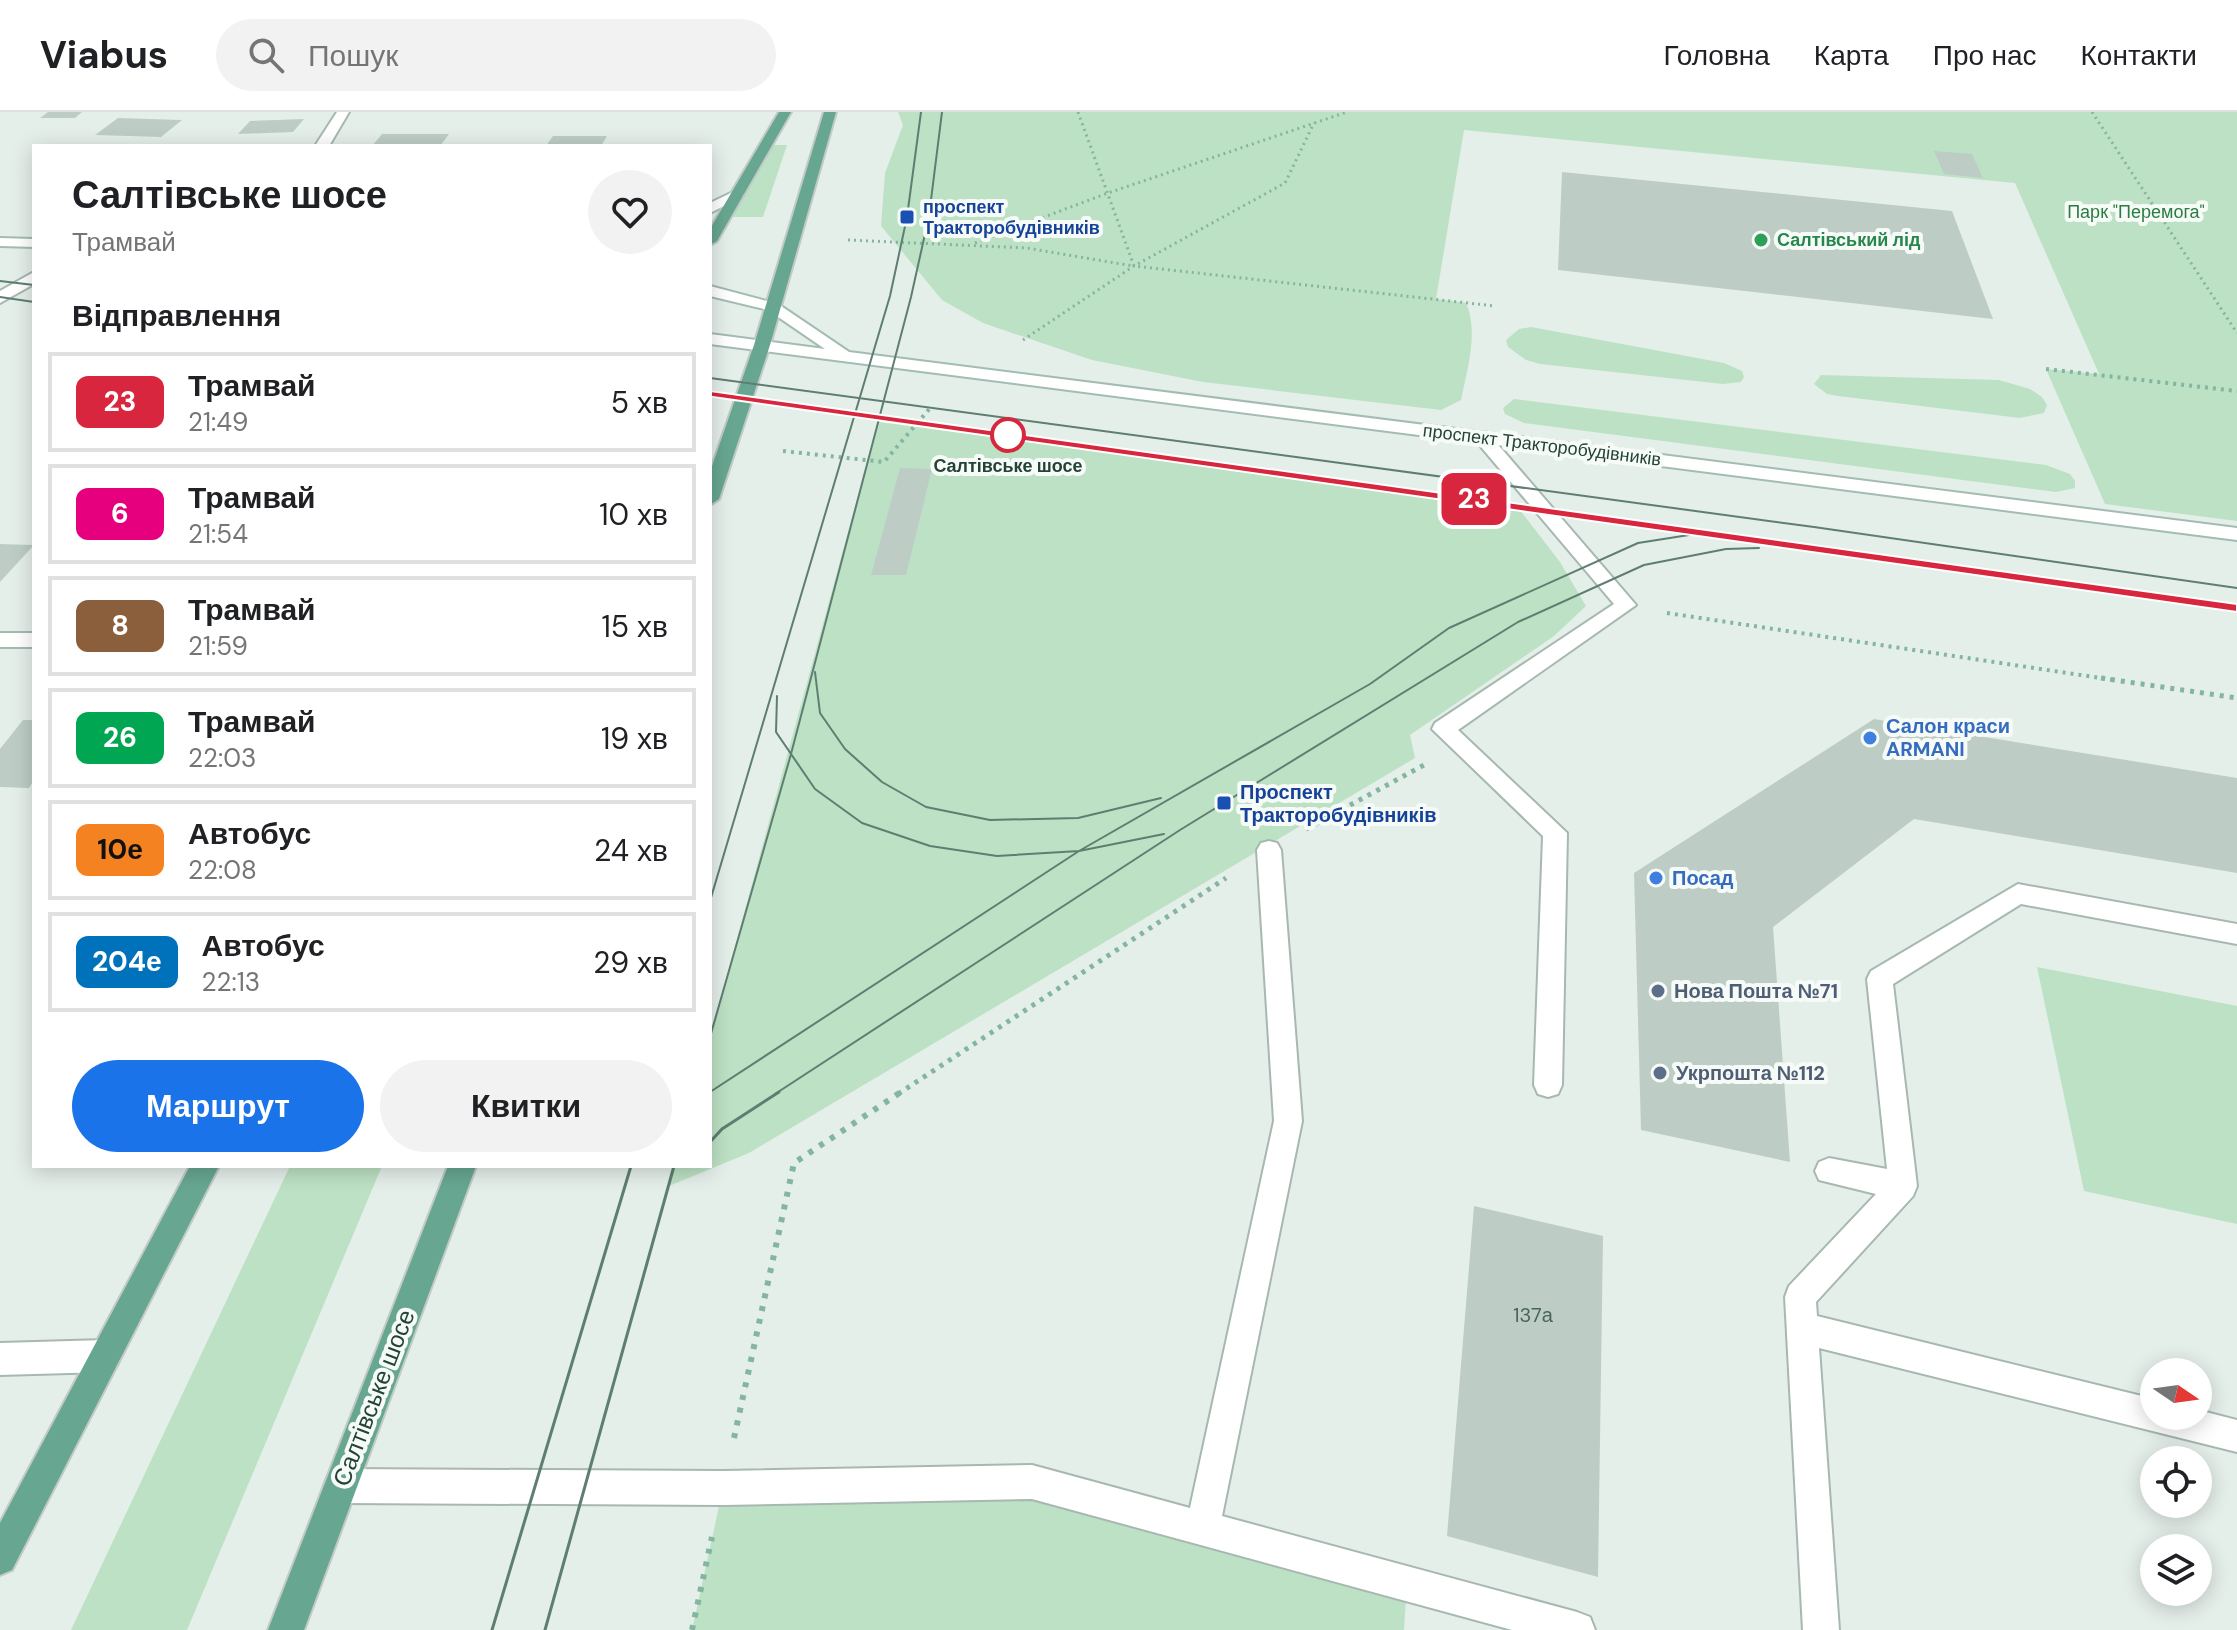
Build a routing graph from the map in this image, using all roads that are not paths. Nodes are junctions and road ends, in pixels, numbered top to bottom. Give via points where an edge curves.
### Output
1 (343, 112) edge
2 (785, 112) edge
3 (830, 112) edge
4 (323, 144) edge
5 (737, 194) junction
6 (712, 208) edge
7 (712, 238) edge
8 (0, 242) edge
9 (32, 243) edge
10 (32, 278) edge
11 (712, 292) edge
12 (0, 298) edge
13 (773, 307) junction
14 (712, 339) edge
15 (762, 345) junction
16 (847, 355) junction
17 (1482, 437) junction
18 (712, 493) edge
19 (2237, 534) edge
20 (0, 640) edge
21 (32, 640) edge
22 (1269, 850) dead end
23 (2237, 934) edge
24 (1548, 1085) dead end
25 (204, 1168) edge
26 (461, 1168) edge
27 (1829, 1171) dead end
28 (1903, 1186) junction
29 (1802, 1328) junction
30 (105, 1356) junction
31 (0, 1359) edge
32 (2140, 1412) edge
33 (2212, 1430) edge
34 (2237, 1436) edge
35 (341, 1486) junction
36 (1202, 1529) junction
37 (0, 1558) edge
38 (286, 1630) edge
39 (1577, 1630) edge
40 (1821, 1630) edge

1 - 4 main road
2 - 5 main road
3 - 13 main road
5 - 6 main road
5 - 7 main road
8 - 9 main road
10 - 12 main road
11 - 13 main road, проспект Тракторобудівників
13 - 15 main road
13 - 16 main road, проспект Тракторобудівників
14 - 15 main road, проспект Тракторобудівників
15 - 16 main road, проспект Тракторобудівників
15 - 18 main road
16 - 17 main road, проспект Тракторобудівників
17 - 19 main road, проспект Тракторобудівників
17 - 24 main road via 1626,605 1443,729 1555,833
20 - 21 main road
22 - 36 main road via 1288,1121
23 - 28 main road via 2018,894 1880,979
25 - 30 main road
26 - 35 main road, Салтівське шосе
27 - 28 main road
28 - 29 main road via 1800,1297
29 - 32 main road
29 - 40 main road
30 - 31 main road
30 - 37 main road
33 - 34 main road
35 - 36 main road via 723,1488 1032,1482
35 - 38 main road, Салтівське шосе
36 - 39 main road

